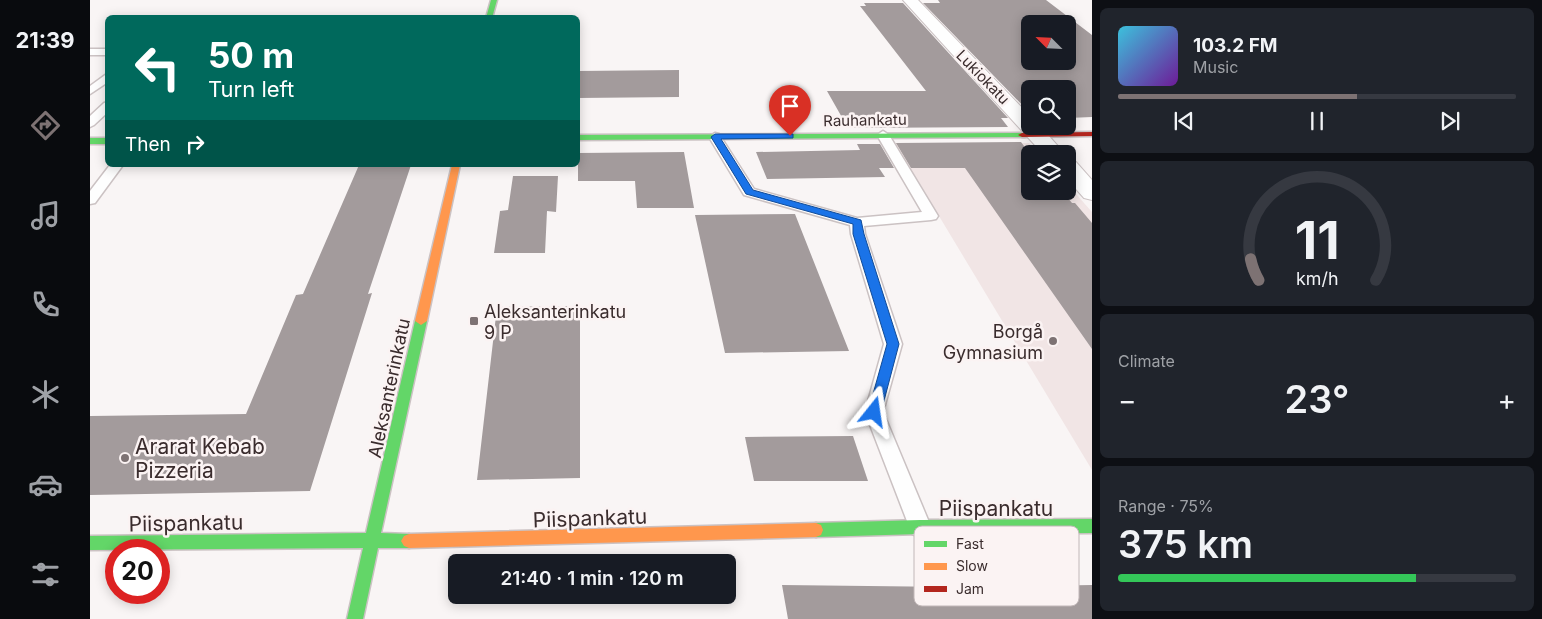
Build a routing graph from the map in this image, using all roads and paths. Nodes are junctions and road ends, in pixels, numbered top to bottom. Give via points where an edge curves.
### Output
1 (494, 0) edge
2 (910, 0) edge
3 (491, 15) edge
4 (90, 52) edge
5 (105, 52) edge
6 (105, 108) edge
7 (1021, 117) edge
8 (90, 122) edge
9 (1021, 134) edge
10 (1076, 134) edge
11 (1092, 134) edge
12 (883, 135) junction
13 (1038, 135) edge
14 (715, 137) junction
15 (580, 138) edge
16 (90, 141) edge
17 (105, 141) edge
18 (1047, 145) edge
19 (115, 167) edge
20 (456, 167) edge
21 (1076, 176) edge
22 (1092, 193) edge
23 (90, 200) edge
24 (857, 222) junction
25 (920, 526) edge
26 (1079, 526) edge
27 (1092, 526) edge
28 (914, 527) edge
29 (373, 541) junction
30 (90, 543) edge
31 (355, 619) edge

1 - 3 street
2 - 7 street, Lukiokatu
4 - 5 lane
6 - 8 lane
9 - 12 street, Rauhankatu
10 - 11 street, Rauhankatu
12 - 14 street, Rauhankatu
12 - 24 lane via 931,216
13 - 18 street, Lukiokatu
14 - 15 street, Rauhankatu
14 - 24 lane via 749,192
16 - 17 street
19 - 23 lane
20 - 29 street, Aleksanterinkatu
21 - 22 street
24 - 25 lane via 893,344 874,412
26 - 27 street, Piispankatu
28 - 29 street, Piispankatu
29 - 30 street, Piispankatu
29 - 31 street, Aleksanterinkatu

